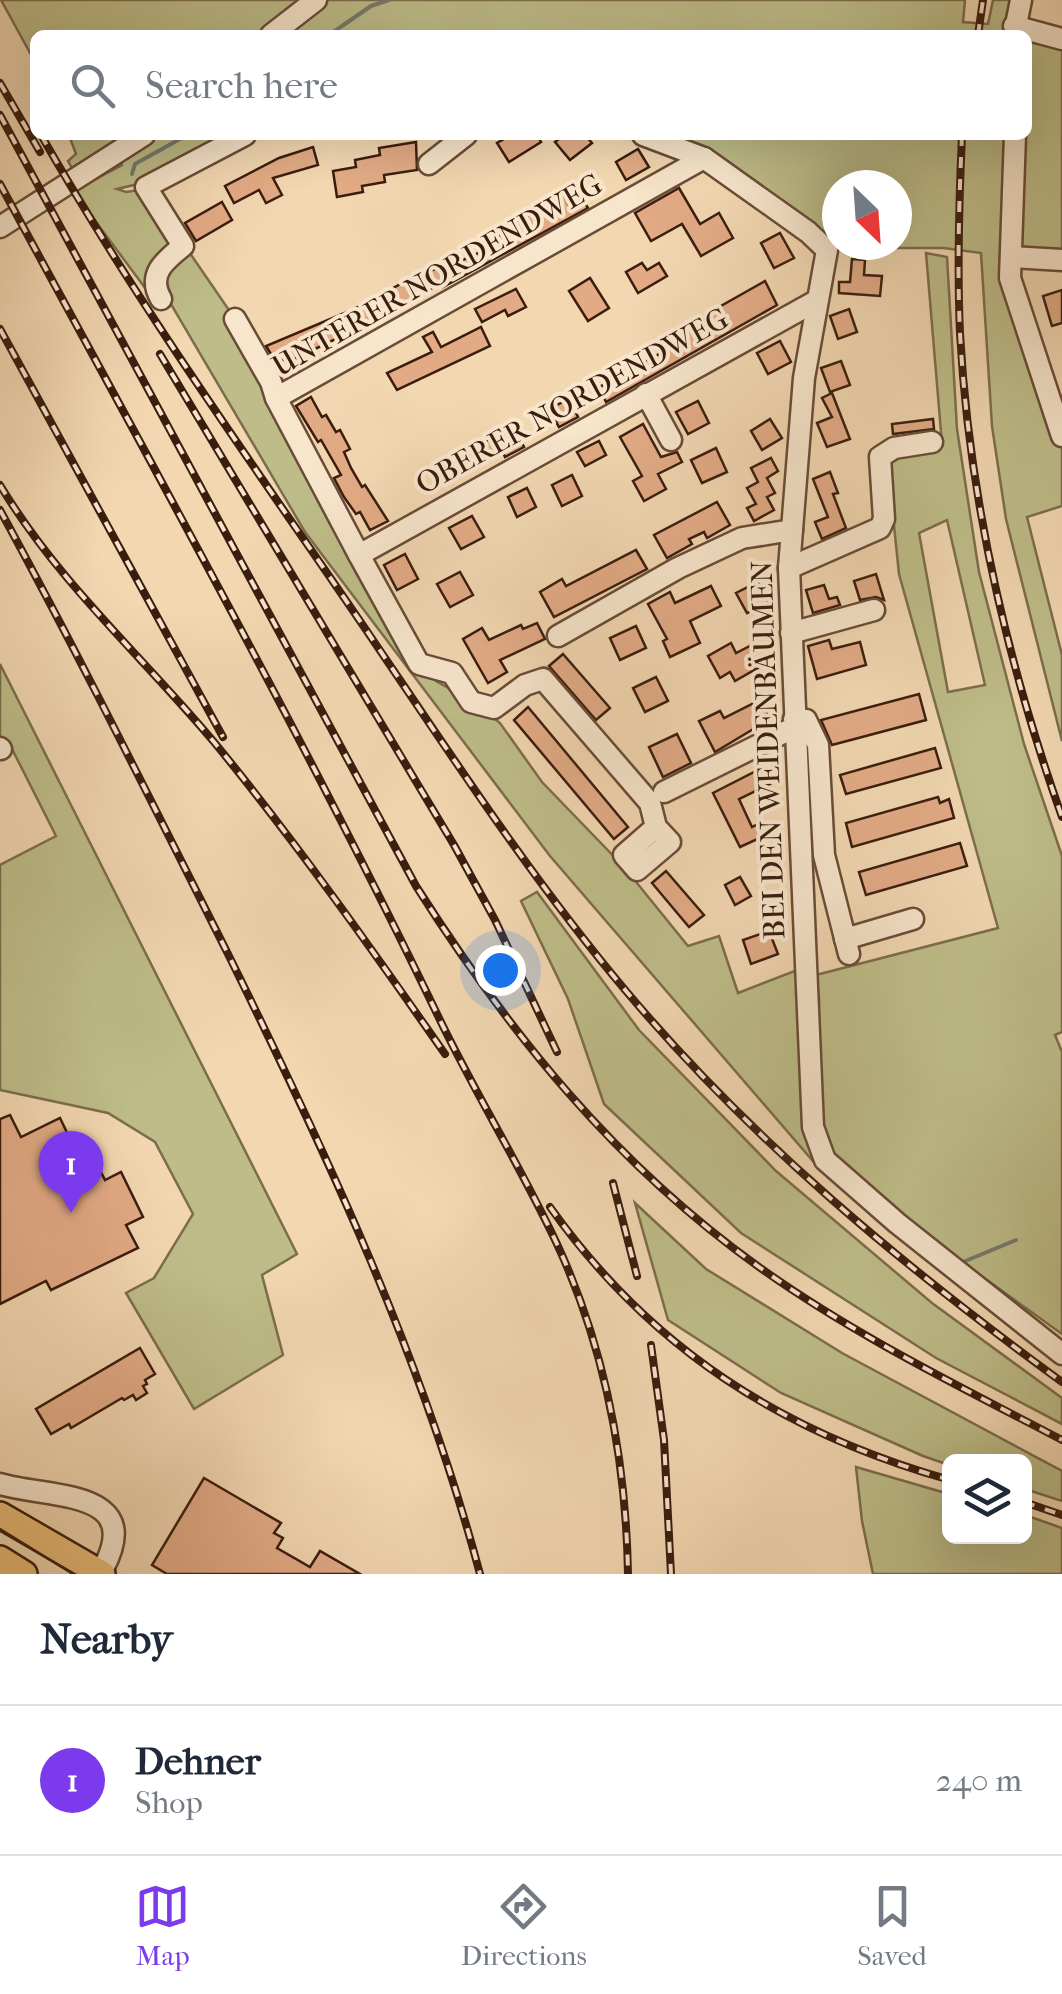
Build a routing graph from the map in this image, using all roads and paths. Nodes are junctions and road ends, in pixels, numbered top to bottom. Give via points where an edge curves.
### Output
1 (316, 0) edge
2 (1021, 0) edge
3 (277, 30) edge
4 (1014, 30) edge
5 (1032, 33) edge
6 (1062, 39) edge
7 (136, 140) edge
8 (236, 140) edge
9 (460, 140) edge
10 (656, 140) edge
11 (1015, 140) edge
12 (704, 158) junction
13 (429, 164) dead end
14 (0, 227) edge
15 (1011, 257) junction
16 (1062, 260) edge
17 (161, 299) dead end
18 (816, 300) junction
19 (235, 319) dead end
20 (646, 394) junction
21 (276, 398) junction
22 (1062, 436) edge
23 (670, 440) dead end
24 (932, 442) dead end
25 (792, 530) junction
26 (359, 555) junction
27 (789, 568) junction
28 (874, 610) dead end
29 (791, 633) junction
30 (558, 636) dead end
31 (794, 723) junction
32 (664, 792) dead end
33 (656, 827) dead end
34 (913, 918) dead end
35 (1062, 1354) edge
36 (0, 1484) edge
37 (0, 1515) edge
38 (0, 1559) edge
39 (24, 1574) edge
40 (100, 1574) edge

1 - 3 street
2 - 4 street
5 - 6 street
7 - 14 street
8 - 17 street via 146,187 183,246 157,272 154,286
9 - 13 street
10 - 12 street, BEI DEN WEIDENBÄUMEN
11 - 15 street
12 - 18 street, BEI DEN WEIDENBÄUMEN via 827,250
12 - 21 street, UNTERER NORDENDWEG
15 - 16 street
15 - 22 street via 1010,278
18 - 20 street, OBERER NORDENDWEG
18 - 25 street, BEI DEN WEIDENBÄUMEN
19 - 21 street
20 - 23 street
20 - 26 street, OBERER NORDENDWEG
21 - 26 street, UNTERER NORDENDWEG
24 - 27 street via 880,457 880,528
25 - 27 street, BEI DEN WEIDENBÄUMEN
25 - 30 street via 742,538
26 - 33 street via 419,664 452,673 471,702 494,708 543,679 650,803
27 - 29 street, BEI DEN WEIDENBÄUMEN
28 - 29 street
29 - 31 street, BEI DEN WEIDENBÄUMEN
31 - 32 street
31 - 34 street via 806,720 818,745 824,855 847,946
31 - 35 street, BEI DEN WEIDENBÄUMEN via 811,1113 825,1160
36 - 40 street via 76,1497 105,1514 116,1540
37 - 40 main road
38 - 39 main road

